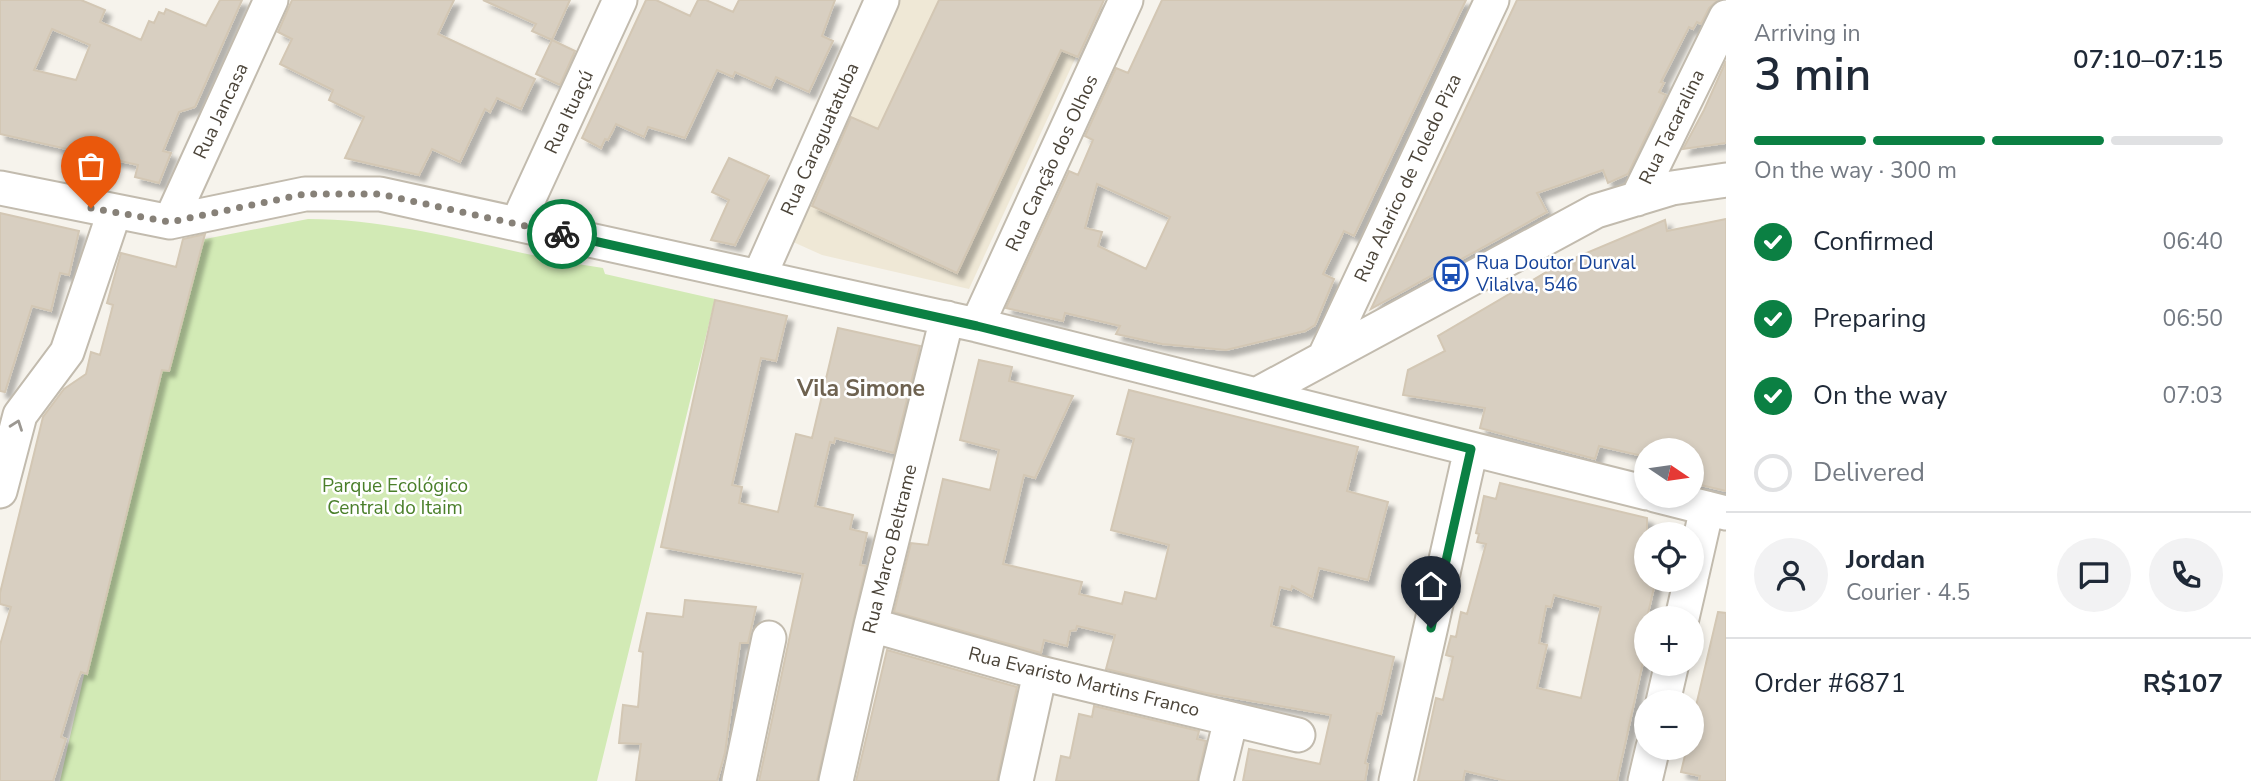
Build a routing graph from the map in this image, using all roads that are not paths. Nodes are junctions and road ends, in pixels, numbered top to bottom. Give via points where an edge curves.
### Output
1 (271, 0) edge
2 (620, 0) edge
3 (882, 0) edge
4 (1126, 0) edge
5 (1492, 0) edge
6 (1726, 17) edge
7 (1726, 180) edge
8 (0, 188) edge
9 (1637, 199) junction
10 (114, 213) junction
11 (170, 222) junction
12 (517, 224) junction
13 (759, 277) junction
14 (962, 322) junction
15 (1325, 356) junction
16 (1256, 395) junction
17 (1471, 449) junction
18 (1634, 490) edge
19 (0, 491) edge
20 (1716, 511) edge
21 (1704, 544) edge
22 (871, 625) junction
23 (769, 638) dead end
24 (1040, 673) junction
25 (1231, 719) junction
26 (1298, 735) dead end
27 (1650, 760) edge
28 (738, 781) edge
29 (836, 781) edge
30 (1016, 781) edge
31 (1216, 781) edge
32 (1396, 781) edge
33 (1645, 781) edge

1 - 11 street, Rua Jancasa
2 - 12 street, Rua Ituaçú
3 - 13 street, Rua Caraguatatuba
4 - 14 street, Rua Canção dos Olhos
5 - 15 street, Rua Alarico de Toledo Piza
6 - 9 street, Rua Tacaralina
7 - 9 street
8 - 10 street
9 - 15 street via 1596,211
10 - 11 street
19 -> 10 street via 20,415 67,352
11 - 12 street via 305,194 380,194
12 - 13 street
13 - 14 street
14 - 16 street
14 - 22 street, Rua Marco Beltrame
15 - 16 street
16 - 17 street
17 - 18 street
17 - 32 street
20 - 21 street
22 - 24 street, Rua Evaristo Martins Franco
22 - 29 street, Rua Marco Beltrame
23 - 28 street
24 - 25 street, Rua Evaristo Martins Franco
24 - 30 street
25 - 26 street, Rua Evaristo Martins Franco
25 - 31 street
27 - 33 street

